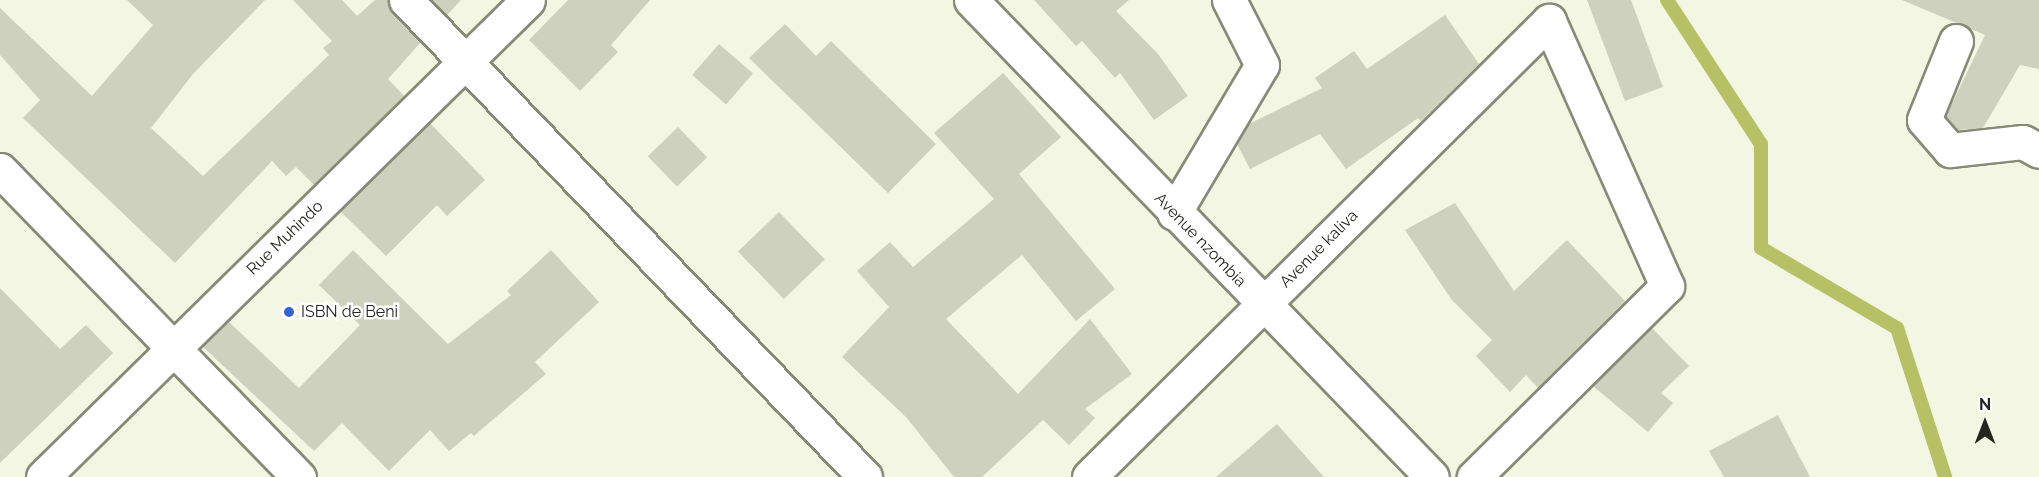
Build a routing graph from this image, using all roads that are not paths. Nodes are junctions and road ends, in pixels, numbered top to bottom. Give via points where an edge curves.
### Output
1 (406, 0) edge
2 (528, 0) edge
3 (971, 0) edge
4 (1229, 0) edge
5 (1956, 41) dead end
6 (468, 62) junction
7 (2039, 151) edge
8 (0, 170) edge
9 (1174, 213) junction
10 (1263, 305) junction
11 (174, 345) junction
12 (43, 477) edge
13 (298, 477) edge
14 (865, 477) edge
15 (1089, 477) edge
16 (1432, 477) edge
17 (1474, 477) edge

1 - 6 street
2 - 6 street, Rue Muhindo
3 - 9 street, Avenue nzombia
4 - 9 street via 1262,65
5 - 7 street via 1924,120 1950,150 2023,142
6 - 11 street, Rue Muhindo
6 - 14 street
8 - 11 street
9 - 10 street, Avenue nzombia
10 - 15 street, Avenue kaliva
10 - 16 street, Avenue nzombia
10 - 17 street, Avenue kaliva via 1549,21 1667,286
11 - 12 street, Rue Muhindo
11 - 13 street

